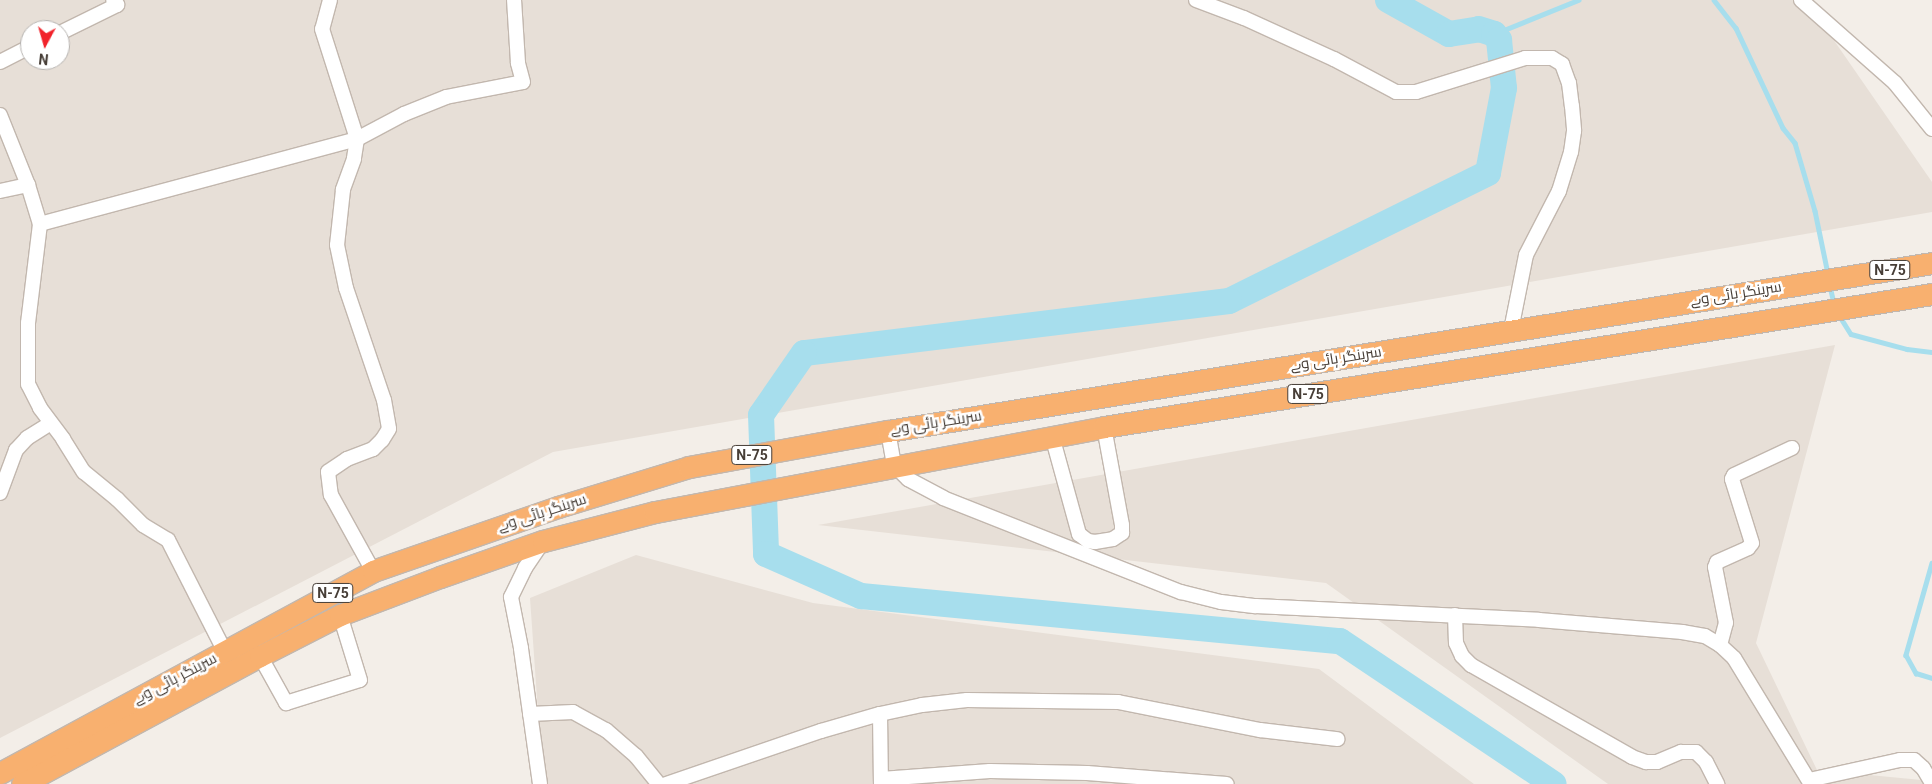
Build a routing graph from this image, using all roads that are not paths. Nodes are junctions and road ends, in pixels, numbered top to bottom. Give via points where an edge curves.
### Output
1 (113, 0) edge
2 (330, 0) edge
3 (514, 0) edge
4 (1196, 0) edge
5 (1801, 0) edge
6 (70, 28) edge
7 (20, 52) edge
8 (0, 62) edge
9 (0, 116) edge
10 (1932, 129) edge
11 (357, 139) junction
12 (28, 185) junction
13 (0, 191) edge
14 (40, 224) junction
15 (1932, 263) edge
16 (1932, 294) edge
17 (1511, 330) junction
18 (51, 423) junction
19 (1104, 427) junction
20 (888, 431) junction
21 (1052, 436) junction
22 (1792, 448) dead end
23 (894, 465) junction
24 (0, 493) edge
25 (543, 541) junction
26 (373, 571) junction
27 (340, 615) junction
28 (1455, 615) junction
29 (1720, 645) junction
30 (225, 652) junction
31 (260, 656) junction
32 (530, 714) junction
33 (880, 714) junction
34 (1337, 739) dead end
35 (0, 774) edge
36 (881, 782) edge
37 (1810, 782) edge
38 (1932, 783) edge
39 (22, 784) edge
40 (540, 784) edge
41 (659, 784) edge
42 (666, 784) edge
43 (1227, 784) edge
44 (1717, 784) edge

1 - 6 street via 117,5
2 - 11 street via 322,29
3 - 11 street via 518,63 523,82 446,97 404,114
4 - 17 street via 1334,58 1396,92 1416,92 1525,58 1552,58 1562,64 1569,83 1574,131 1571,152 1559,191 1526,255
5 - 10 street via 1894,83
7 - 8 street
9 - 12 street
11 - 14 street
11 - 26 street via 343,190 337,245 346,288 384,400 389,429 373,449 346,459 328,472 331,495
12 - 13 street
12 - 14 street
14 - 18 street via 28,323 28,384
15 - 17 highway, سرینگر ہائی وے / N-75
16 - 19 highway, سرینگر ہائی وے / N-75
17 - 20 highway, سرینگر ہائی وے / N-75
18 - 24 street via 27,438 16,450
18 - 30 street via 84,472 143,525 168,540
19 - 21 highway, سرینگر ہائی وے / N-75
19 - 21 street via 1122,525 1122,533 1113,539 1088,541 1079,534
20 - 23 street
20 - 26 highway, سرینگر ہائی وے / N-75 via 689,467 558,507
21 - 23 highway, سرینگر ہائی وے / N-75
22 - 29 street via 1734,474 1732,479 1752,543 1717,562 1715,567 1726,623
23 - 25 highway, سرینگر ہائی وے / N-75 via 655,512
23 - 28 street via 908,479 943,498 1181,592 1256,606
25 - 27 highway, سرینگر ہائی وے / N-75
25 - 32 street via 511,597
26 - 30 highway, سرینگر ہائی وے / N-75
27 - 31 highway, سرینگر ہائی وے / N-75
27 - 31 street via 360,680 286,703
28 - 29 street via 1682,632 1704,636
28 - 44 street via 1456,643 1471,665 1632,757 1657,762 1681,752 1696,752 1706,762
29 - 37 street via 1734,658
30 - 35 highway, سرینگر ہائی وے / N-75
31 - 39 highway, سرینگر ہائی وے / N-75
32 - 40 street
32 - 41 street via 573,712 606,730 636,756
33 - 34 street via 967,700 1118,702 1260,730
33 - 36 street
33 - 42 street
36 - 43 street via 990,771 1087,773
37 - 38 street via 1900,760 1914,760 1924,768

